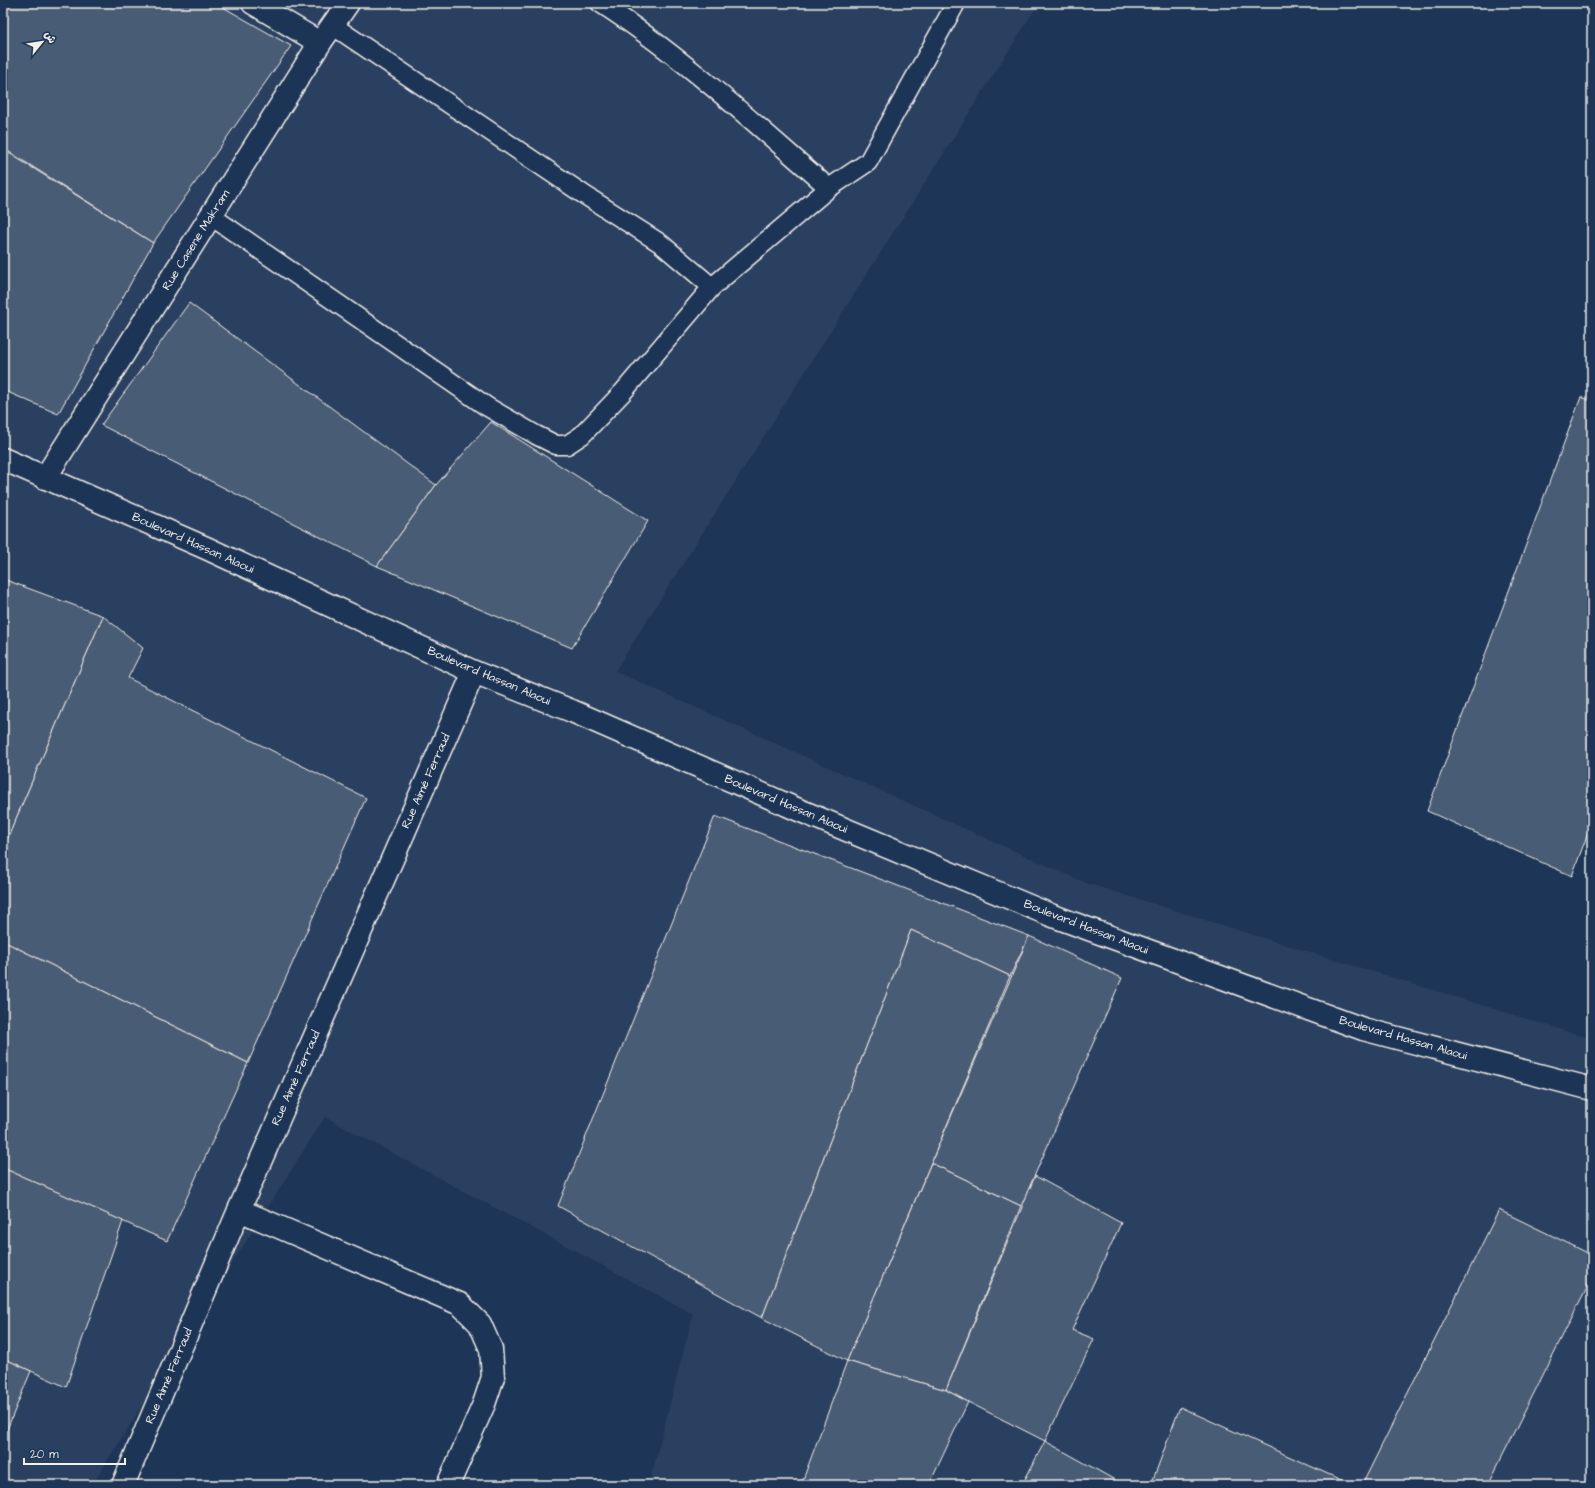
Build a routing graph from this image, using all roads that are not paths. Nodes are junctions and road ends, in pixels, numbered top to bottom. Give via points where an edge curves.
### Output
1 (253, 3) edge
2 (348, 3) edge
3 (600, 3) edge
4 (956, 3) edge
5 (326, 34) junction
6 (828, 188) junction
7 (211, 216) junction
8 (712, 287) junction
9 (3, 459) edge
10 (45, 478) junction
11 (474, 672) junction
12 (1592, 1089) edge
13 (239, 1210) junction
14 (123, 1485) edge
15 (448, 1485) edge

1 - 5 street
2 - 5 street, Rue Casene Makram
3 - 6 lane via 636,26
4 - 6 lane via 868,162
5 - 7 street, Rue Casene Makram
5 - 8 lane via 660,243
6 - 8 lane
7 - 8 lane via 486,406 556,445 567,445 582,436 624,392
7 - 10 street, Rue Casene Makram
9 - 10 street, Boulevard Hassan Alaoui
10 - 11 street, Boulevard Hassan Alaoui
11 - 12 street, Boulevard Hassan Alaoui via 572,711 794,808 1053,916 1363,1029
11 - 13 street, Rue Aimé Ferraud
13 - 14 street, Rue Aimé Ferraud
13 - 15 street via 460,1304 480,1324 492,1349 493,1377 484,1404

